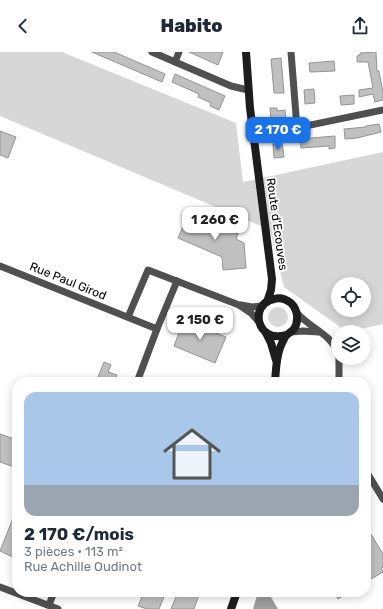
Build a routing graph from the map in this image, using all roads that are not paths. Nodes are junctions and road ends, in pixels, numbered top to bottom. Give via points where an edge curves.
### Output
1 (152, 52) edge
2 (179, 52) edge
3 (246, 52) edge
4 (291, 52) edge
5 (175, 62) junction
6 (248, 90) junction
7 (383, 110) edge
8 (297, 128) junction
9 (253, 137) junction
10 (0, 266) edge
11 (272, 279) junction
12 (177, 281) junction
13 (282, 299) junction
14 (264, 304) junction
15 (239, 305) junction
16 (297, 313) junction
17 (128, 317) junction
18 (259, 322) junction
19 (157, 328) junction
20 (321, 332) junction
21 (266, 333) junction
22 (288, 334) junction
23 (331, 341) edge
24 (276, 361) junction
25 (339, 365) edge
26 (139, 377) edge
27 (275, 377) edge
28 (339, 377) edge
29 (371, 479) edge
30 (383, 499) edge
31 (0, 588) edge
32 (12, 592) edge
33 (26, 597) edge
34 (52, 597) edge
35 (235, 597) edge
36 (49, 605) junction
37 (58, 609) edge
38 (231, 609) edge

1 - 5 street
2 - 5 street
3 - 6 main road, Route d'Ecouves
4 - 8 street
5 - 6 street via 231,86
6 - 9 main road, Route d'Ecouves
7 - 8 street
8 - 9 street
9 - 11 main road, Route d'Ecouves
10 - 17 street, Rue Paul Girod
11 - 13 main road
11 - 14 main road via 271,290
12 - 15 street
12 - 17 street via 148,270
12 - 19 street
13 - 14 main road via 271,299
13 - 16 main road via 292,304
14 - 15 street via 252,307
14 - 18 main road
15 - 18 street
16 - 20 street
16 - 22 main road via 296,324
17 - 19 street, Rue Paul Girod
18 - 21 main road
19 - 26 street
20 - 22 street via 303,331
20 - 23 street
21 - 22 main road via 275,337
21 - 24 main road
22 - 24 main road via 280,347
24 - 27 main road
25 - 28 street
29 - 30 street
31 - 32 street
33 - 36 street
34 - 36 street
35 - 38 main road
36 - 37 street

